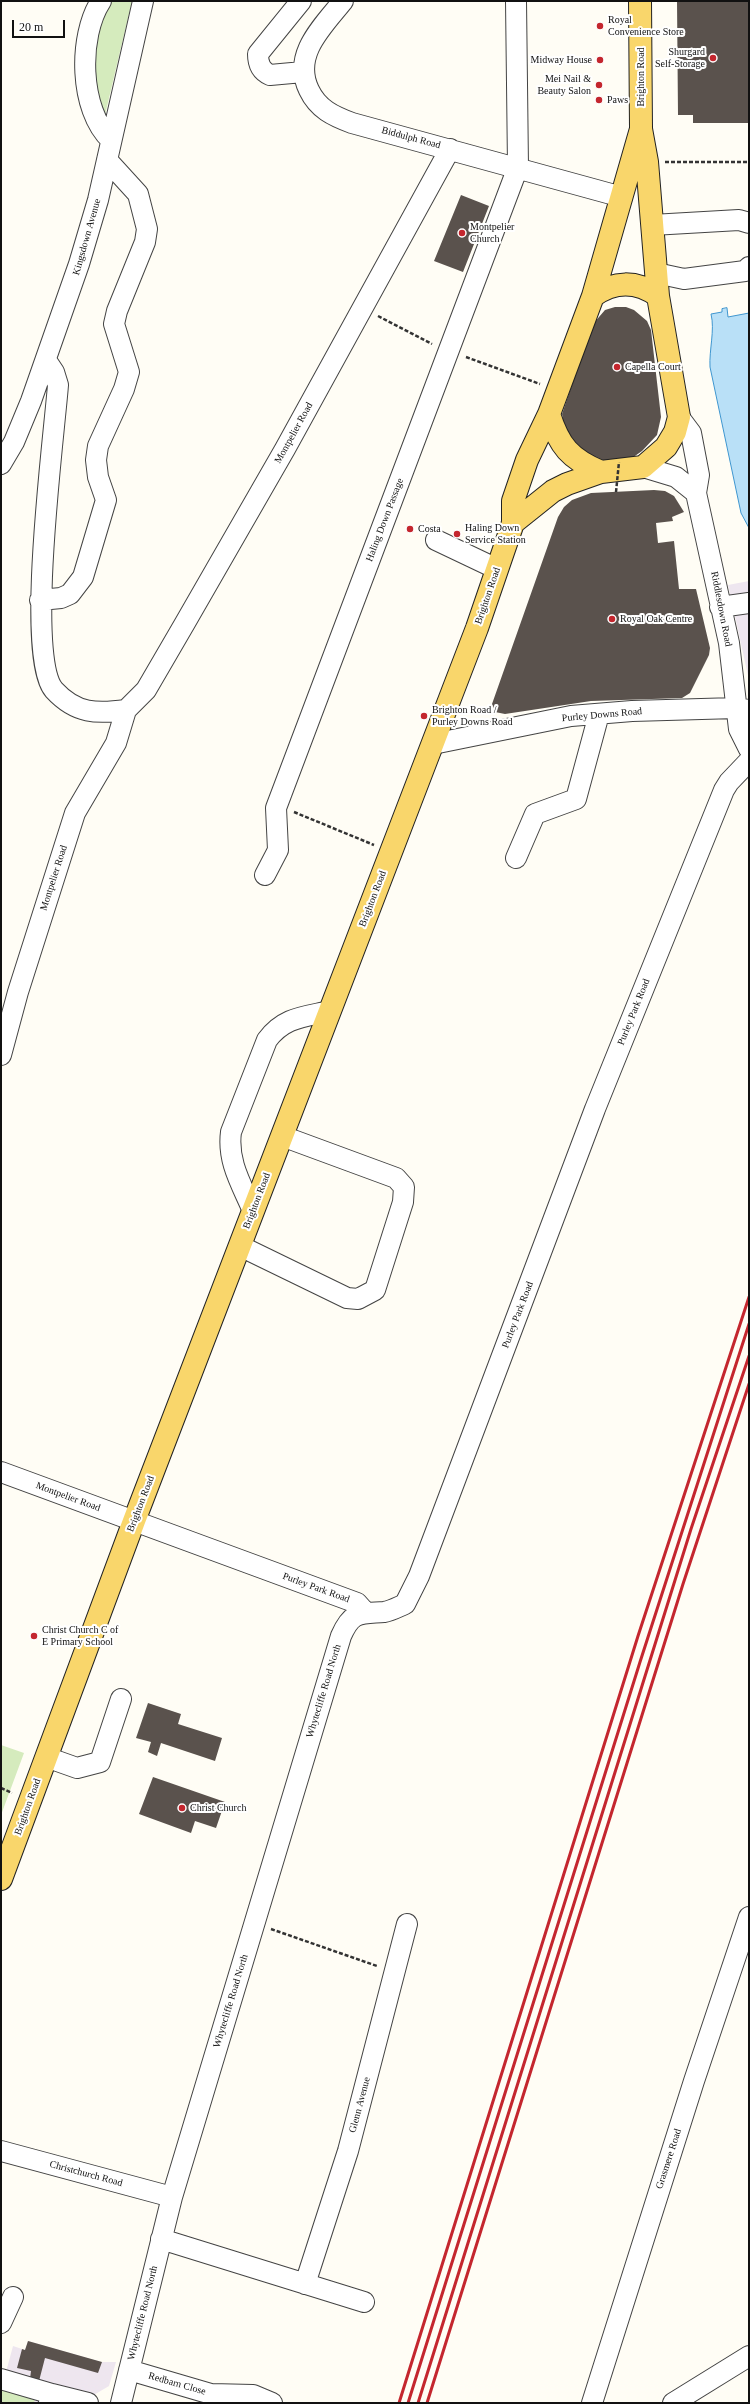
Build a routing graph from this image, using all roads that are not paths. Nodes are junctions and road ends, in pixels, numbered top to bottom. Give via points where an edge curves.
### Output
1 (101, 1) edge
2 (143, 1) edge
3 (301, 1) edge
4 (343, 1) edge
5 (516, 1) edge
6 (640, 1) edge
7 (302, 72) junction
8 (641, 128) junction
9 (111, 140) junction
10 (450, 149) junction
11 (107, 160) junction
12 (518, 167) junction
13 (622, 197) junction
14 (748, 217) edge
15 (652, 225) junction
16 (749, 267) edge
17 (656, 273) junction
18 (593, 296) junction
19 (658, 296) junction
20 (46, 360) junction
21 (549, 414) junction
22 (679, 417) junction
23 (1, 464) edge
24 (610, 467) junction
25 (643, 467) junction
26 (696, 493) junction
27 (513, 523) junction
28 (436, 540) dead end
29 (497, 569) junction
30 (40, 600) junction
31 (749, 603) edge
32 (720, 607) junction
33 (742, 709) edge
34 (126, 710) junction
35 (599, 714) junction
36 (433, 744) junction
37 (749, 749) edge
38 (749, 761) edge
39 (516, 858) dead end
40 (265, 876) dead end
41 (330, 1011) junction
42 (1, 1054) edge
43 (282, 1136) junction
44 (253, 1211) junction
45 (240, 1246) junction
46 (1, 1472) edge
47 (134, 1521) junction
48 (365, 1612) junction
49 (121, 1698) dead end
50 (46, 1757) junction
51 (1, 1879) edge
52 (749, 1917) edge
53 (407, 1924) dead end
54 (1, 2151) edge
55 (172, 2197) junction
56 (161, 2239) junction
57 (305, 2284) junction
58 (13, 2296) dead end
59 (364, 2302) dead end
60 (1, 2323) edge
61 (748, 2359) edge
62 (129, 2370) junction
63 (1, 2379) edge
64 (50, 2398) edge
65 (88, 2403) edge
66 (121, 2403) edge
67 (272, 2403) edge
68 (592, 2403) edge
69 (673, 2403) edge

1 - 9 street via 87,37 86,70 95,114
2 - 9 street, Kingsdown Avenue
3 - 7 street via 258,54 258,59 260,66 270,75
4 - 7 street via 308,48
5 - 12 street
6 - 8 main road, Brighton Road
7 - 10 street, Biddulph Road via 316,102 335,117
8 - 13 main road
8 - 15 main road via 647,162
9 - 11 street, Kingsdown Avenue
10 - 12 street, Biddulph Road
10 - 34 street, Montpelier Road via 364,308 185,624 146,690
11 - 20 street, Kingsdown Avenue via 79,264
11 - 30 street via 138,194 147,229 145,242 114,324 129,372 98,446 98,477 106,500 84,577 70,594 61,598
12 - 13 street, Biddulph Road
12 - 40 street, Haling Down Passage via 277,805 278,850
13 - 18 main road
14 - 15 street via 739,220
15 - 17 main road
16 - 17 street via 745,271 684,279
17 - 19 main road
18 - 19 main road via 609,287 626,284 645,287
18 - 21 main road
19 - 22 main road
20 - 23 street, Kingsdown Avenue via 24,421
20 - 30 street via 54,372 58,386
21 - 24 main road via 562,446 579,462
21 - 27 main road via 513,501
22 - 25 main road via 675,432 666,447
22 - 26 street, Riddlesdown Road via 691,433 699,475
24 - 25 main road
24 - 27 main road via 553,492
25 - 26 street via 676,476
26 - 32 street, Riddlesdown Road
27 - 29 main road, Brighton Road
28 - 29 street
29 - 36 main road, Brighton Road
30 - 34 street via 43,664 54,689 82,710 99,714
31 - 32 street
32 - 33 street, Riddlesdown Road
33 - 35 street, Purley Downs Road
33 - 37 street, Riddlesdown Road via 739,729
34 - 42 street, Montpelier Road via 116,743 75,813
35 - 36 street, Purley Downs Road via 571,716
35 - 39 street via 576,799 535,814
36 - 41 main road, Brighton Road
38 - 48 street, Purley Park Road via 724,790 595,1109 419,1576 405,1604 385,1612
41 - 43 main road, Brighton Road
41 - 44 street via 285,1021 274,1029 264,1047 231,1132 229,1144 232,1164
43 - 44 main road, Brighton Road
43 - 45 street via 396,1178 404,1186 403,1202 375,1290 358,1299 347,1298
44 - 45 main road, Brighton Road
45 - 47 main road, Brighton Road
46 - 47 street, Montpelier Road
47 - 48 street, Purley Park Road via 357,1603
47 - 50 main road, Brighton Road
48 - 55 street, Whytecliffe Road North via 354,1616 346,1623 341,1636
49 - 50 street via 100,1762 77,1768
50 - 51 main road, Brighton Road
52 - 68 street, Grasmere Road via 684,2111
53 - 57 street, Glenn Avenue via 348,2151
54 - 55 street, Christchurch Road
55 - 56 street, Whytecliffe Road North
56 - 57 street
56 - 62 street, Whytecliffe Road North
57 - 59 street
58 - 60 street
61 - 69 street
62 - 66 street, Whytecliffe Road North
62 - 67 street, Redbarn Close via 211,2394 253,2395
63 - 64 street
64 - 65 street

